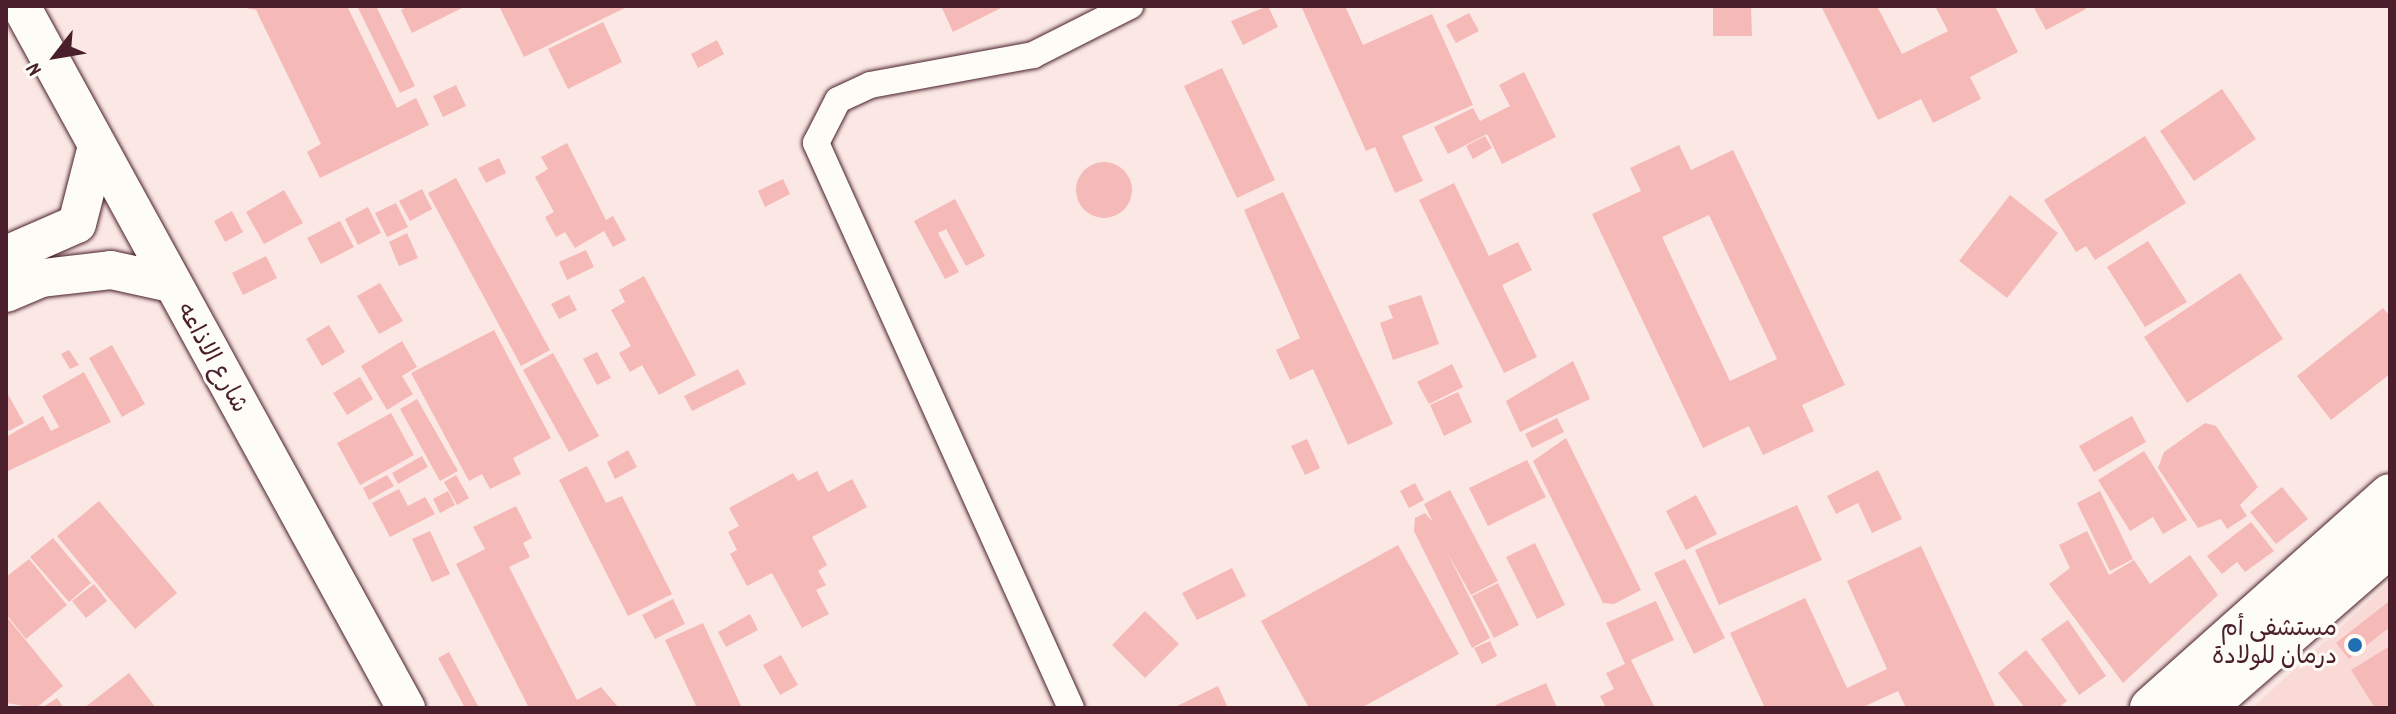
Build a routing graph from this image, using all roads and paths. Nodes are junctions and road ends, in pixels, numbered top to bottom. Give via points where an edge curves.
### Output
1 (21, 6) edge
2 (1130, 6) edge
3 (97, 146) junction
4 (6, 255) edge
5 (166, 282) junction
6 (6, 293) edge
7 (2390, 495) edge
8 (2390, 546) edge
9 (406, 708) edge
10 (1071, 708) edge
11 (2151, 708) edge
12 (2204, 708) edge

1 - 3 street, شارع الاذاعه
2 - 10 street via 1033,55 870,85 838,100 816,143
3 - 4 street via 77,224
3 - 5 street, شارع الاذاعه
5 - 6 street via 99,271 42,278
5 - 9 street, شارع الاذاعه
7 - 11 main road
8 - 12 main road

